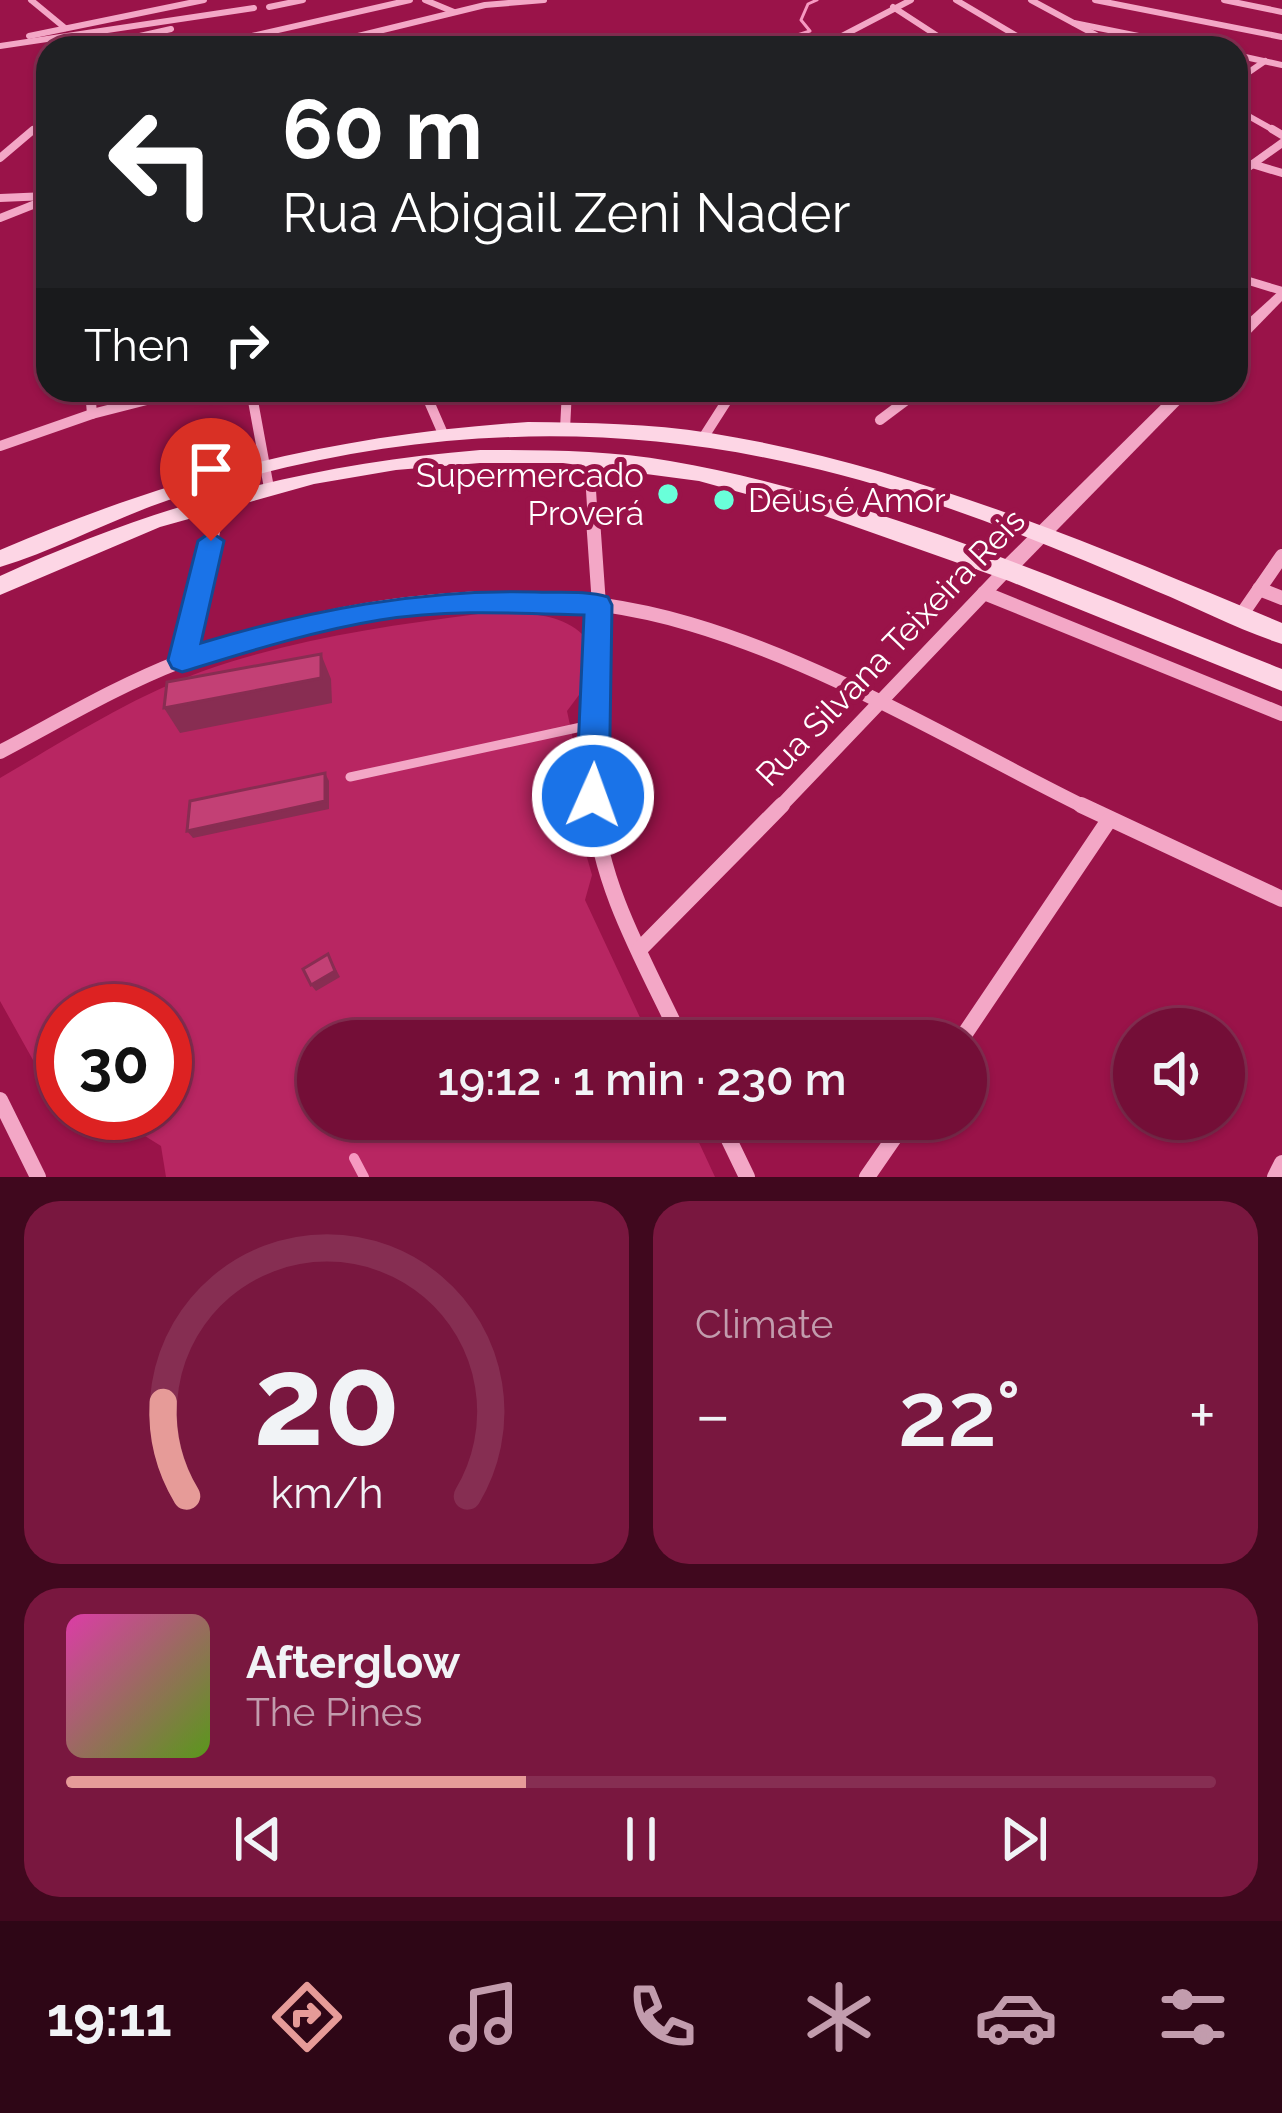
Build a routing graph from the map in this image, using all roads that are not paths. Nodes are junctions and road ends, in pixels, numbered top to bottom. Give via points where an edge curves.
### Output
1 (31, 0) edge
2 (205, 0) edge
3 (303, 0) edge
4 (410, 0) edge
5 (425, 0) edge
6 (544, 0) edge
7 (911, 0) edge
8 (956, 0) edge
9 (1030, 0) edge
10 (1095, 0) edge
11 (1224, 0) edge
12 (893, 7) junction
13 (256, 9) junction
14 (1282, 12) edge
15 (455, 13) junction
16 (1074, 23) junction
17 (65, 28) junction
18 (59, 36) edge
19 (154, 36) edge
20 (252, 36) edge
21 (359, 36) edge
22 (850, 36) edge
23 (938, 36) edge
24 (1017, 36) edge
25 (1098, 36) edge
26 (1131, 36) edge
27 (1282, 37) edge
28 (36, 39) edge
29 (0, 44) edge
30 (1248, 58) edge
31 (1265, 61) junction
32 (1282, 64) edge
33 (1248, 73) edge
34 (1248, 118) edge
35 (33, 130) dead end
36 (1282, 139) edge
37 (0, 158) edge
38 (1252, 164) junction
39 (1248, 167) edge
40 (1282, 173) edge
41 (0, 198) edge
42 (36, 198) edge
43 (36, 203) edge
44 (0, 218) edge
45 (1248, 281) edge
46 (1282, 292) edge
47 (1248, 327) edge
48 (90, 402) edge
49 (139, 402) edge
50 (253, 402) edge
51 (429, 402) edge
52 (566, 402) edge
53 (726, 402) edge
54 (904, 402) edge
55 (1174, 402) edge
56 (92, 414) junction
57 (880, 420) dead end
58 (565, 430) junction
59 (444, 436) junction
60 (703, 438) junction
61 (0, 446) edge
62 (589, 458) junction
63 (264, 463) junction
64 (218, 475) junction
65 (269, 488) junction
66 (220, 501) junction
67 (1043, 538) junction
68 (1282, 556) edge
69 (0, 560) edge
70 (1007, 569) junction
71 (0, 586) edge
72 (1259, 589) junction
73 (984, 592) junction
74 (1282, 598) edge
75 (598, 605) junction
76 (1240, 617) junction
77 (1282, 634) edge
78 (182, 660) junction
79 (1282, 680) edge
80 (878, 702) junction
81 (1282, 714) edge
82 (596, 724) junction
83 (0, 752) edge
84 (350, 777) dead end
85 (1109, 820) junction
86 (1282, 899) edge
87 (639, 950) junction
88 (672, 1020) edge
89 (974, 1020) edge
90 (0, 1100) edge
91 (729, 1140) edge
92 (893, 1140) edge
93 (1282, 1163) edge
94 (38, 1177) edge
95 (747, 1177) edge
96 (867, 1177) edge
97 (1276, 1177) edge

1 - 17 street
2 - 17 street
3 - 13 street
4 - 20 street
5 - 15 street
6 - 15 street
7 - 12 street
8 - 24 street
9 - 16 street
10 - 27 street
11 - 14 street
12 - 22 street
12 - 23 street
13 - 18 street
13 - 19 street
15 - 21 street
16 - 25 street
16 - 26 street
17 - 29 street
28 - 29 street
30 - 31 street
31 - 32 street
31 - 33 street
34 - 36 street
35 - 37 street
36 - 38 street
38 - 39 street
38 - 40 street
41 - 42 street
43 - 44 street
45 - 46 street
46 - 47 street
48 - 56 street
49 - 56 street
50 - 63 street
51 - 59 street
52 - 58 street
53 - 60 street
54 - 57 street
55 - 67 street, Rua Silvana Teixeira Reis
56 - 61 street
58 - 59 main road
58 - 60 main road
59 - 63 main road
60 - 62 main road via 668,453
60 - 67 main road via 940,496
62 - 65 main road via 426,462
62 - 70 main road via 738,482
62 - 75 street
63 - 64 main road
63 - 65 street
64 - 66 street
64 - 69 main road
65 - 66 main road
66 - 71 main road
66 - 78 street
67 - 70 street, Rua Silvana Teixeira Reis
67 - 76 main road
68 - 72 street
70 - 73 street, Rua Silvana Teixeira Reis
70 - 79 main road
72 - 74 street
72 - 76 street
73 - 80 street, Rua Silvana Teixeira Reis
73 - 81 street
75 - 78 street via 485,601 382,609
75 - 80 street via 724,635
75 - 82 street
76 - 77 main road
78 - 83 street
80 - 85 street
80 - 87 street, Rua Silvana Teixeira Reis
82 - 84 lane
82 - 87 street via 596,835
85 - 86 street
85 - 89 street
87 - 88 street
90 - 94 street
91 - 95 street
92 - 96 street
93 - 97 street

